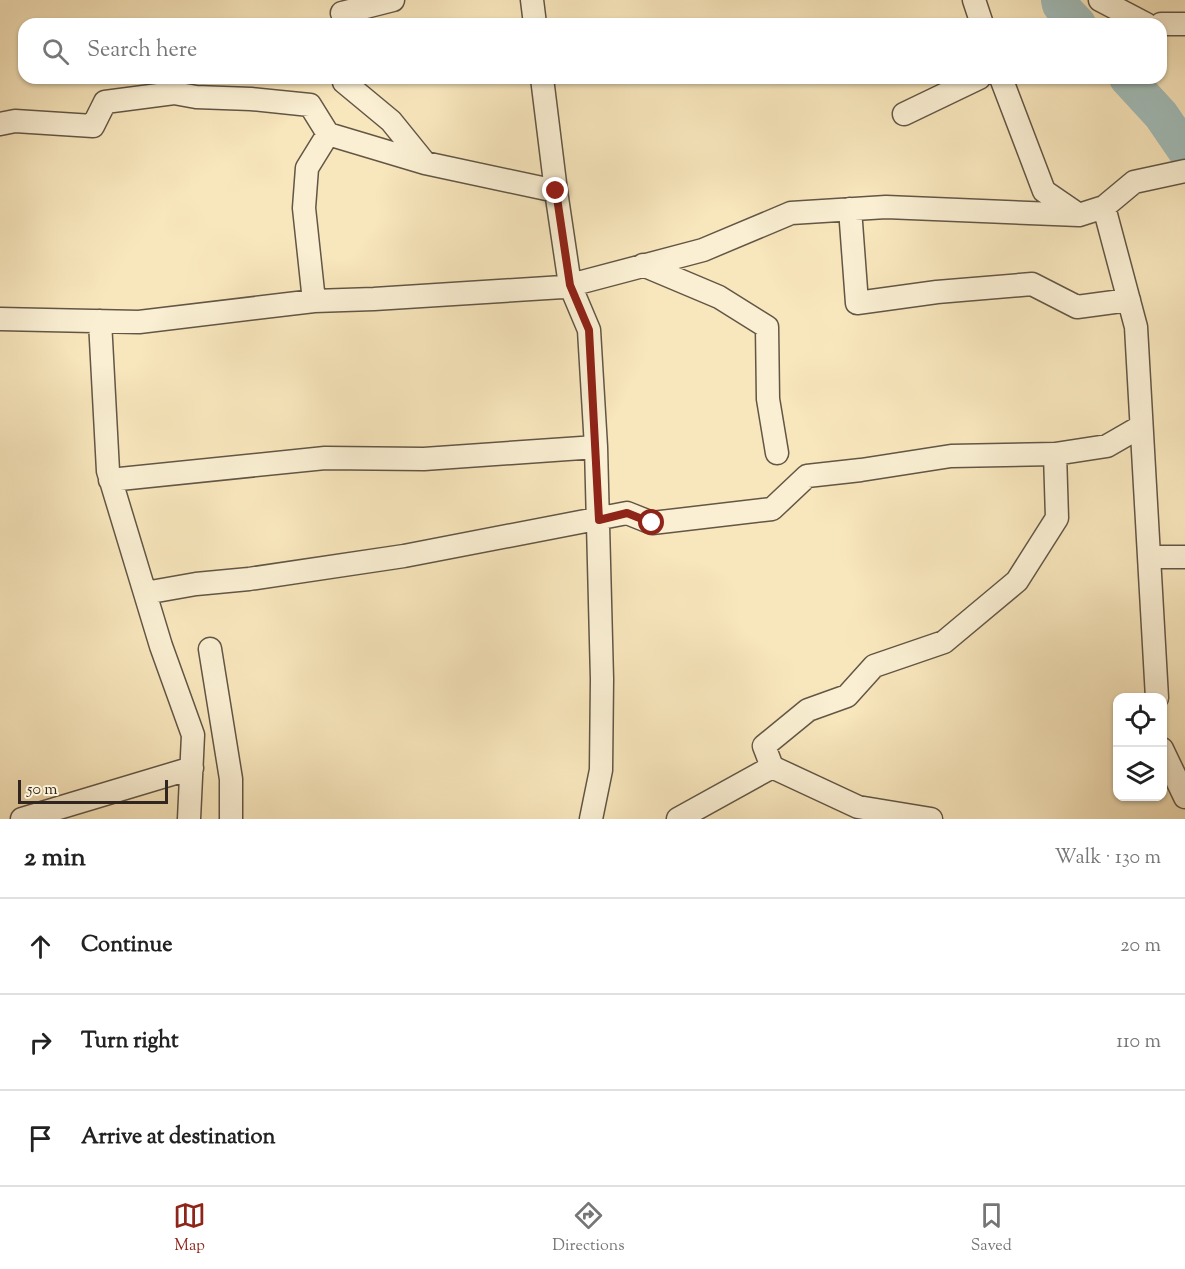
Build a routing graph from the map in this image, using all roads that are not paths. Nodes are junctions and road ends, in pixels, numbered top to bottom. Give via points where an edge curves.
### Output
1 (393, 0) edge
2 (532, 0) edge
3 (974, 0) edge
4 (1100, 0) edge
5 (342, 12) edge
6 (534, 18) edge
7 (980, 18) edge
8 (1134, 18) edge
9 (1167, 24) edge
10 (1185, 24) edge
11 (346, 84) edge
12 (543, 84) edge
13 (966, 84) edge
14 (1003, 84) edge
15 (904, 114) dead end
16 (0, 124) edge
17 (328, 134) junction
18 (425, 163) junction
19 (1185, 171) edge
20 (556, 191) junction
21 (1104, 207) junction
22 (850, 209) junction
23 (1079, 215) junction
24 (643, 265) junction
25 (570, 285) junction
26 (1129, 300) junction
27 (315, 301) junction
28 (0, 319) edge
29 (100, 321) junction
30 (1140, 427) junction
31 (596, 447) junction
32 (777, 453) dead end
33 (1055, 454) junction
34 (110, 480) junction
35 (599, 520) junction
36 (1150, 557) junction
37 (1185, 557) edge
38 (145, 593) junction
39 (210, 649) dead end
40 (1157, 693) edge
41 (1167, 759) edge
42 (192, 768) junction
43 (772, 768) junction
44 (1185, 797) edge
45 (22, 819) edge
46 (189, 819) edge
47 (231, 819) edge
48 (591, 819) edge
49 (678, 819) edge
50 (931, 819) edge

1 - 5 street
2 - 6 street
3 - 7 street
4 - 8 street
9 - 10 street
11 - 18 street via 391,121
12 - 20 street
13 - 15 street
14 - 23 street via 1044,191
16 - 17 street via 15,121 93,126 105,102 174,93 310,105
17 - 18 street
17 - 27 street via 307,168 304,198
18 - 20 street
19 - 21 street via 1134,182
20 - 25 street
21 - 23 street
21 - 26 street
22 - 23 street
22 - 24 street via 791,213 703,250
22 - 26 street via 857,303 1032,284 1077,307
24 - 25 street
24 - 32 street via 719,297 767,327 768,399
25 - 27 street
25 - 31 street via 589,330
26 - 30 street via 1136,327
27 - 29 street via 139,322
28 - 29 street
29 - 34 street
30 - 33 street via 1107,446
30 - 36 street
31 - 34 street via 424,459 325,458
31 - 35 street
33 - 35 street via 951,456 807,476 772,508 652,523 627,513
33 - 43 street via 1057,518 1017,581 944,642 874,666 847,696 808,710 764,746
34 - 38 street
35 - 38 street via 404,556
35 - 48 street via 601,770
36 - 37 street
36 - 40 street
38 - 42 street via 193,735
39 - 47 street via 231,779
41 - 44 street
42 - 45 street
42 - 46 street
43 - 49 street
43 - 50 street via 858,807

